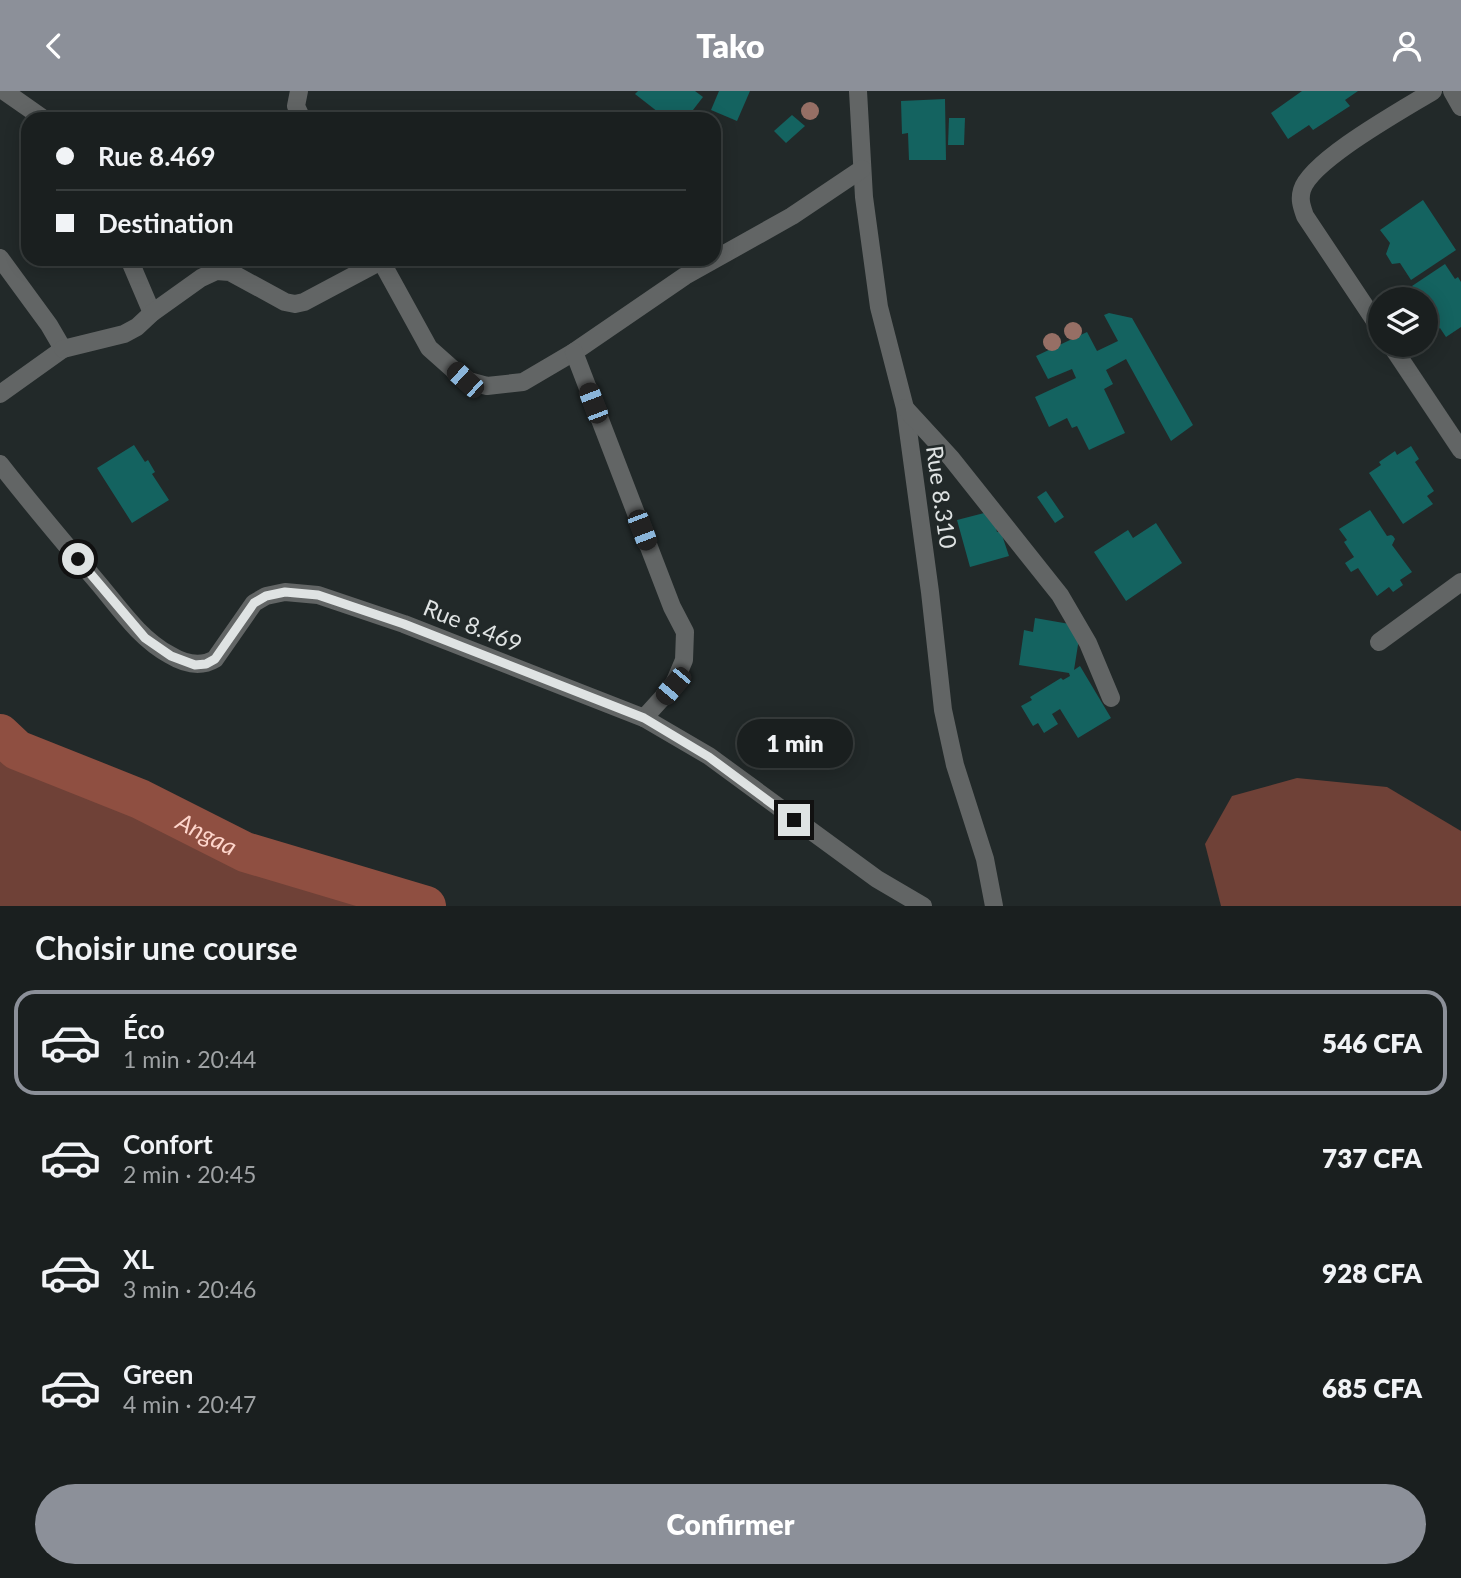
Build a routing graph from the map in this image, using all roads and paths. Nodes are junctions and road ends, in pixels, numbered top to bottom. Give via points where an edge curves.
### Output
1 (4, 91) edge
2 (299, 91) edge
3 (858, 91) edge
4 (1433, 91) edge
5 (1452, 91) edge
6 (1461, 107) edge
7 (34, 112) edge
8 (299, 112) edge
9 (862, 169) junction
10 (721, 256) edge
11 (0, 258) edge
12 (132, 266) edge
13 (369, 266) edge
14 (383, 266) edge
15 (703, 266) edge
16 (1368, 310) edge
17 (152, 313) junction
18 (62, 349) junction
19 (574, 352) junction
20 (1399, 357) edge
21 (0, 394) edge
22 (905, 408) junction
23 (1461, 450) edge
24 (0, 464) edge
25 (1461, 582) edge
26 (1379, 642) dead end
27 (1111, 698) dead end
28 (644, 718) junction
29 (923, 906) edge
30 (994, 906) edge

1 - 7 street
2 - 8 street
3 - 9 street, Rue 8.310
4 - 16 street via 1343,147 1309,176 1302,188 1305,216
5 - 6 street
9 - 10 street
9 - 22 street, Rue 8.310 via 879,307
11 - 18 street
12 - 17 street
13 - 17 street via 295,304 230,272 216,271
14 - 19 street via 429,348 465,380 487,386 523,382
15 - 19 street
17 - 18 street via 124,334
18 - 21 street
19 - 28 street via 685,632 684,660 673,686
20 - 23 street
22 - 27 street via 951,458 1060,595 1088,643
22 - 30 street, Rue 8.310 via 946,723
24 - 28 street, Rue 8.469 via 145,638 171,656 206,664 215,659 254,603 285,592 318,595
25 - 26 street
28 - 29 street via 709,757 877,879

